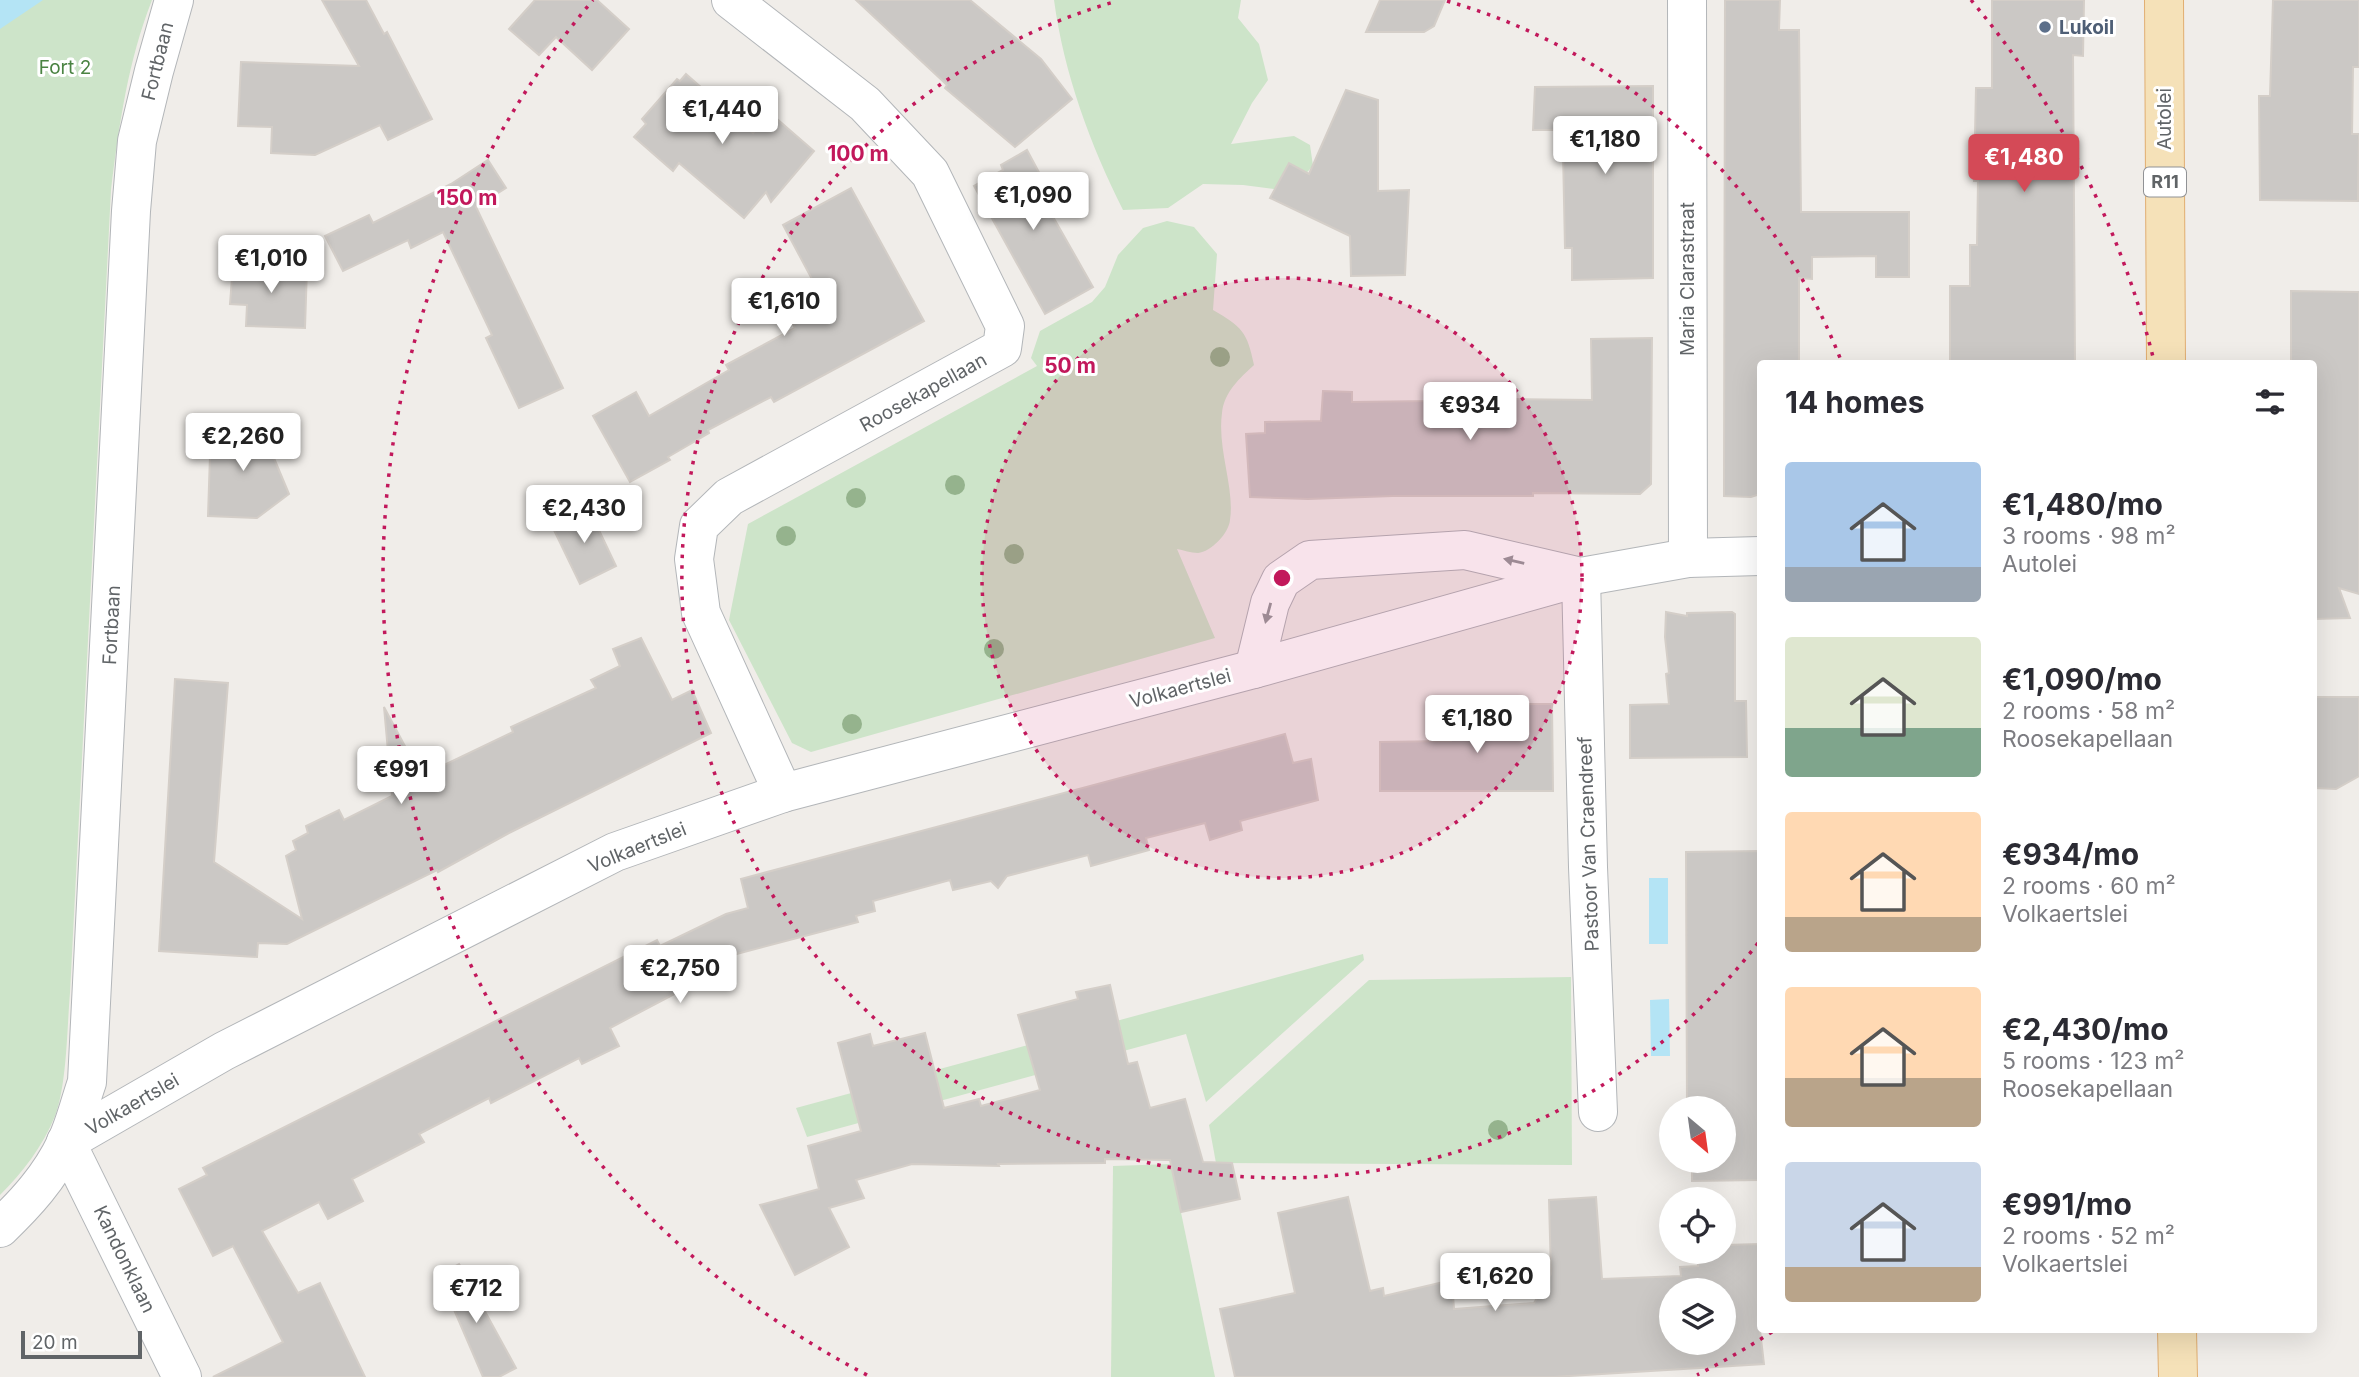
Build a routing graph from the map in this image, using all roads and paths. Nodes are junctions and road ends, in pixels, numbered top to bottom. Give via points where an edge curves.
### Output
1 (174, 0) edge
2 (731, 0) edge
3 (1687, 0) edge
4 (2164, 0) edge
5 (2166, 360) edge
6 (1757, 556) edge
7 (1688, 558) junction
8 (1581, 577) junction
9 (1254, 668) junction
10 (783, 793) junction
11 (1598, 1112) dead end
12 (66, 1142) junction
13 (0, 1228) edge
14 (2177, 1333) edge
15 (182, 1377) edge
16 (2178, 1377) edge

1 - 12 street, Fortbaan via 137,141 87,1082
2 - 10 street, Roosekapellaan via 865,104 930,173 1004,326 1002,348 729,497 699,526 694,559 701,613
3 - 7 street, Maria Clarastraat
4 - 5 main road, Autolei / R11
6 - 7 street, Volkaertslei
7 - 8 street, Volkaertslei
8 - 9 street, Volkaertslei
8 -> 9 street, Volkaertslei via 1465,550 1310,560 1281,580 1270,603
8 - 11 street, Pastoor Van Craendreef
9 - 10 street, Volkaertslei
10 - 12 street, Volkaertslei via 615,852 223,1051
12 - 13 street, Fortbaan via 32,1197
12 - 15 street, Kandonklaan
14 - 16 main road

